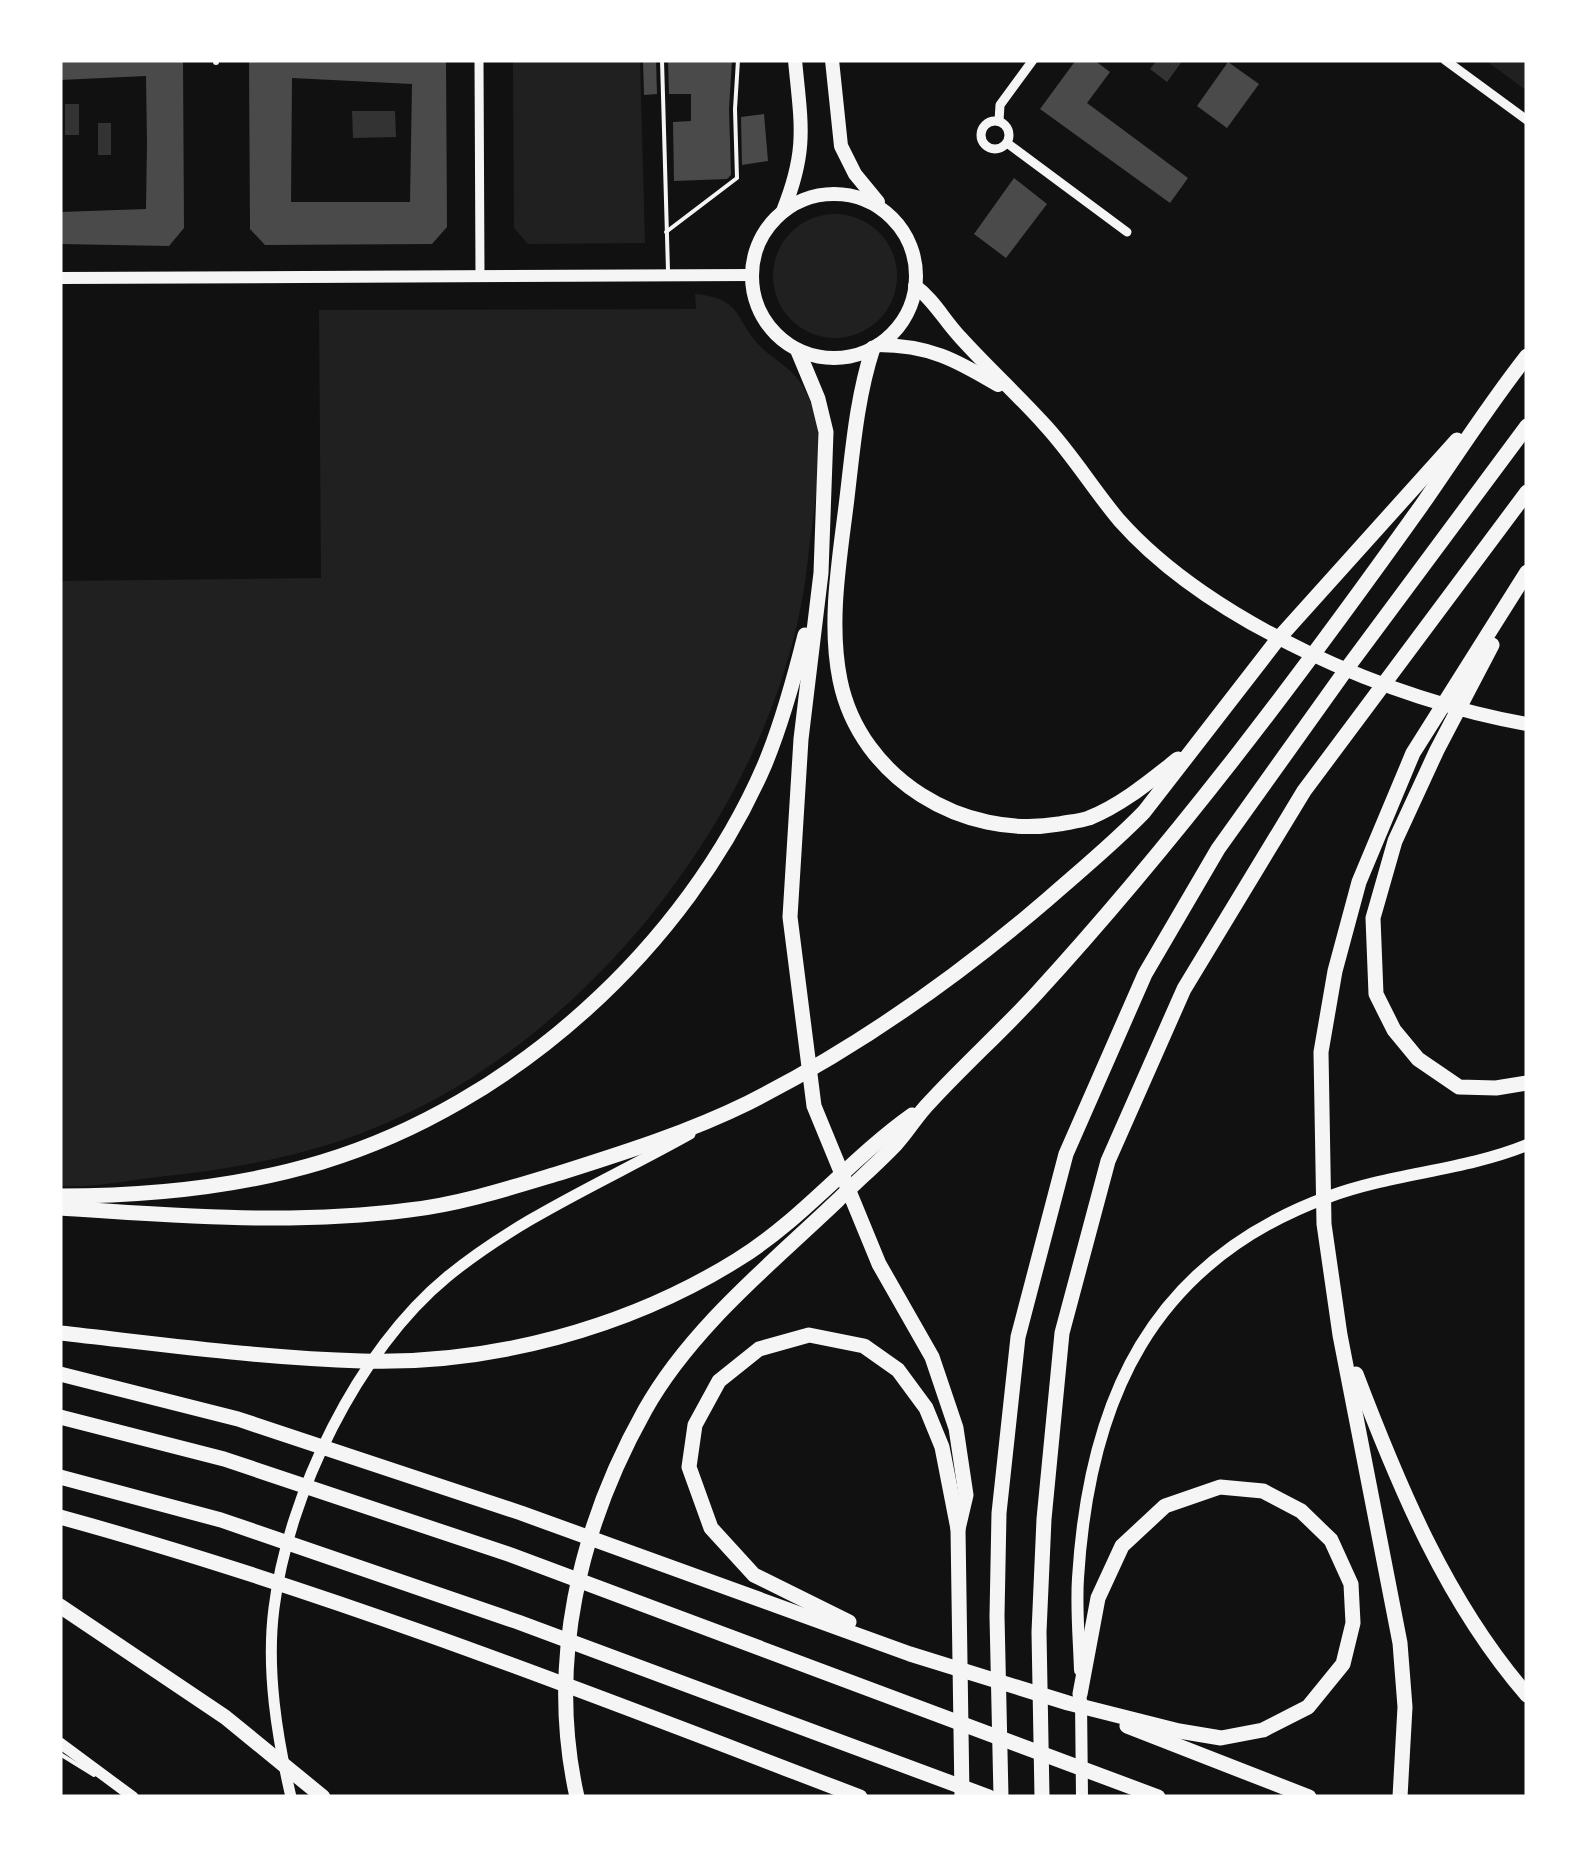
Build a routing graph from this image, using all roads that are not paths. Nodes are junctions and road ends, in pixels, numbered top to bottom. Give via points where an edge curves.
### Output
1 (479, 60) edge
2 (662, 60) edge
3 (738, 60) edge
4 (795, 60) edge
5 (832, 60) edge
6 (1033, 60) edge
7 (1445, 60) edge
8 (1527, 120) edge
9 (999, 121) junction
10 (1007, 143) junction
11 (885, 211) junction
12 (782, 212) junction
13 (666, 232) junction
14 (1127, 232) dead end
15 (752, 275) junction
16 (480, 276) junction
17 (668, 276) junction
18 (60, 278) edge
19 (915, 286) junction
20 (876, 346) junction
21 (798, 351) junction
22 (1527, 356) edge
23 (1012, 393) junction
24 (1492, 401) junction
25 (1527, 426) edge
26 (1527, 492) edge
27 (820, 572) junction
28 (1527, 572) edge
29 (1513, 594) junction
30 (1527, 724) edge
31 (1196, 744) junction
32 (1527, 1083) edge
33 (746, 1103) junction
34 (893, 1138) junction
35 (1527, 1145) edge
36 (60, 1196) edge
37 (60, 1208) edge
38 (60, 1333) edge
39 (1340, 1334) junction
40 (60, 1374) edge
41 (60, 1417) edge
42 (60, 1476) edge
43 (60, 1517) edge
44 (958, 1529) junction
45 (60, 1606) edge
46 (910, 1654) junction
47 (1527, 1695) edge
48 (1074, 1698) junction
49 (60, 1744) edge
50 (60, 1754) edge
51 (128, 1793) edge
52 (291, 1797) edge
53 (323, 1797) edge
54 (577, 1797) edge
55 (860, 1797) edge
56 (962, 1797) edge
57 (989, 1797) edge
58 (1000, 1797) edge
59 (1042, 1797) edge
60 (1082, 1797) edge
61 (1158, 1797) edge
62 (1309, 1797) edge
63 (1400, 1797) edge

1 - 16 street
2 - 13 lane
3 - 13 lane via 737,178
4 - 12 main road via 802,149
5 - 11 main road via 841,146
6 - 9 street via 1000,105
7 - 8 street
9 - 10 street via 1008,130
9 - 10 street via 983,128 983,142 994,149
10 - 14 street
11 - 12 main road via 867,200 824,194
11 - 19 main road via 914,253
12 - 15 main road via 764,234
13 - 17 lane
15 - 17 main road
15 - 21 main road via 757,304 772,330
16 - 17 main road
16 - 18 main road
19 - 20 main road via 905,315
19 - 23 main road
20 - 21 main road via 846,360
20 - 23 main road via 939,352
20 - 31 highway via 861,384 835,634 840,683 861,734 892,775 932,803 978,822 1030,828 1086,819 1133,794
21 - 27 highway via 826,432
22 - 24 highway
23 - 30 main road via 1043,422 1117,518 1180,578 1293,644 1375,680 1446,708
24 - 31 highway via 1278,639
24 - 34 highway via 1182,826 1038,992
25 - 58 highway via 1218,849 1137,992 1066,1154 1018,1337 999,1512
26 - 59 highway via 1304,790 1184,989 1108,1160 1062,1333 1044,1520
27 - 36 highway via 791,691 724,844 666,925 568,1027 496,1079 410,1127 322,1162 214,1184
27 - 44 highway via 790,917 814,1106 879,1264 932,1357 956,1428 966,1495
28 - 29 highway
29 - 32 highway via 1395,841 1373,918 1376,994 1418,1059 1459,1088
29 - 39 highway via 1413,753 1359,882 1335,971 1321,1052 1324,1224
31 - 33 highway via 1119,838 977,960 864,1037
33 - 37 highway via 639,1148 413,1210 307,1220
33 - 52 street via 528,1220 446,1277 393,1332 345,1402 300,1500 274,1608 274,1694
34 - 38 highway via 739,1259 669,1298 526,1345 364,1362
34 - 54 highway via 693,1343 648,1404 609,1476 569,1628 564,1693
35 - 48 main road via 1329,1196 1257,1230 1204,1266 1166,1306 1114,1395 1091,1470 1077,1580
39 - 47 highway via 1392,1468 1454,1595
39 - 63 highway via 1400,1643
40 - 46 highway via 238,1419
41 - 61 highway via 224,1459 493,1549
42 - 57 highway via 221,1520 518,1622
43 - 55 highway via 226,1565 490,1656
44 - 46 highway via 942,1448 926,1408 898,1370 864,1346 808,1335 759,1349 718,1381 695,1425 689,1467 711,1528 754,1574
44 - 56 highway
45 - 53 highway via 225,1717
46 - 48 highway
48 - 48 highway via 1098,1598 1122,1546 1166,1506 1220,1487 1262,1491 1301,1511 1331,1540 1352,1584 1354,1623 1343,1664 1308,1707 1264,1730 1221,1738
48 - 60 main road
48 - 62 highway
49 - 51 street
50 - 51 lane

